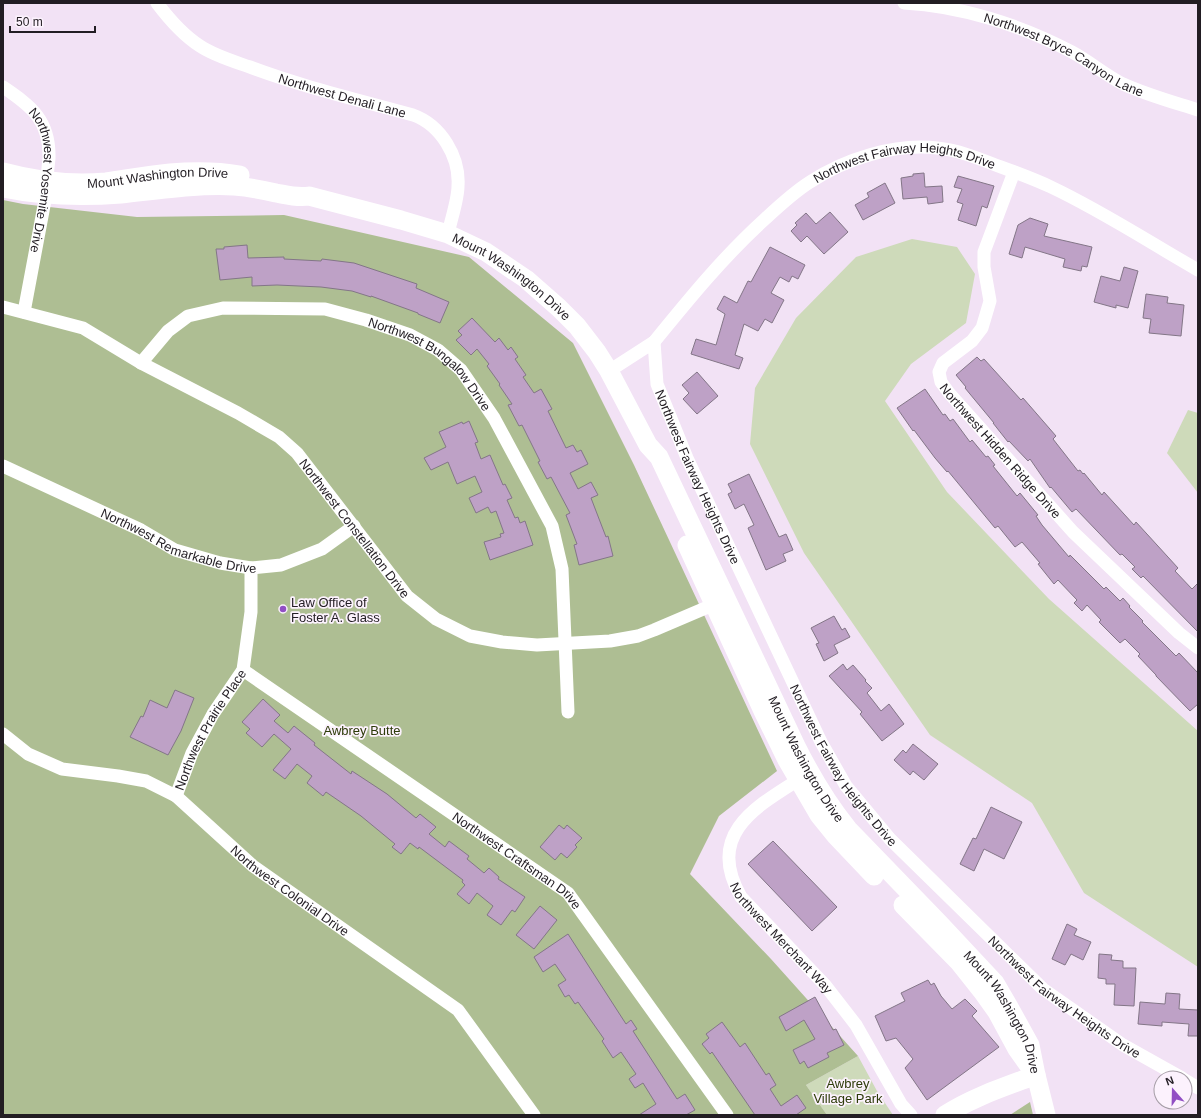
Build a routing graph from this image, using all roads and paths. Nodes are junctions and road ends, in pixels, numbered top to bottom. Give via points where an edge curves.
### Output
1 (157, 3) edge
2 (904, 3) edge
3 (3, 87) edge
4 (1198, 110) edge
5 (3, 172) edge
6 (1014, 172) junction
7 (3, 188) edge
8 (46, 188) junction
9 (448, 234) junction
10 (1198, 270) edge
11 (3, 307) edge
12 (24, 312) junction
13 (654, 342) junction
14 (141, 363) junction
15 (609, 371) junction
16 (3, 466) edge
17 (354, 526) junction
18 (251, 568) junction
19 (720, 602) junction
20 (565, 643) junction
21 (1198, 648) edge
22 (243, 670) junction
23 (568, 712) dead end
24 (3, 734) edge
25 (804, 777) junction
26 (176, 796) junction
27 (1168, 1070) edge
28 (1036, 1075) junction
29 (534, 1115) edge
30 (727, 1115) edge
31 (911, 1115) edge
32 (945, 1115) edge
33 (1046, 1115) edge

1 - 9 street, Northwest Denali Lane via 182,31 215,54 269,74 413,115 426,121 449,147 456,170 458,185
2 - 4 street, Northwest Bryce Canyon Lane via 924,4 993,18 1055,43 1121,83
3 - 8 street, Northwest Yosemite Drive via 29,106 46,132 49,150
5 - 8 main road, Mount Washington Drive
6 - 10 street, Northwest Fairway Heights Drive via 1050,186
6 - 13 street, Northwest Fairway Heights Drive via 957,151 918,147 879,153 829,171 782,203 744,238
6 - 21 street, Northwest Hidden Ridge Drive via 984,252 990,301 988,313 982,328 972,341 943,363 939,372 941,382 1073,532
7 - 8 main road, Mount Washington Drive
8 - 9 main road, Mount Washington Drive via 170,173 230,174 291,186 309,196
8 - 12 street, Northwest Yosemite Drive
9 - 15 main road, Mount Washington Drive via 486,252 526,279 577,326
11 - 12 street, Northwest Constellation Drive
12 - 14 street, Northwest Constellation Drive via 83,328
13 - 15 street, Northwest Fairway Heights Drive
13 - 27 street, Northwest Fairway Heights Drive via 657,384 688,458 821,742 846,786 890,839 1043,989 1123,1045
14 - 17 street, Northwest Constellation Drive via 279,437 297,453
14 - 20 street, Northwest Bungalow Drive via 168,331 188,316 223,308 325,309 410,335 438,350 461,370 494,418 552,526 562,569
15 - 19 main road, Mount Washington Drive via 648,445 659,457
16 - 18 street, Northwest Remarkable Drive via 141,530 176,550 220,563
17 - 18 street, Northwest Remarkable Drive via 322,549 282,565
17 - 20 street, Northwest Constellation Drive via 407,596 436,619 470,636 502,642 537,645
18 - 22 street, Northwest Prairie Place via 251,612
19 - 20 street, Northwest Constellation Drive via 638,636 610,641
19 - 25 main road, Mount Washington Drive
20 - 23 street, Northwest Bungalow Drive
22 - 26 street, Northwest Prairie Place via 213,714 192,753
22 - 30 street, Northwest Craftsman Drive via 568,892
24 - 26 street, Northwest Colonial Drive via 28,754 62,769 146,781
25 - 28 main road, Mount Washington Drive via 848,829 995,983 1030,1045
25 - 31 street, Northwest Merchant Way via 759,805 744,819 730,845 730,869 734,886 741,897 825,985 856,1025 901,1104
26 - 29 street, Northwest Colonial Drive via 259,870 458,1010
28 - 32 main road via 977,1097
28 - 33 main road, Mount Washington Drive

